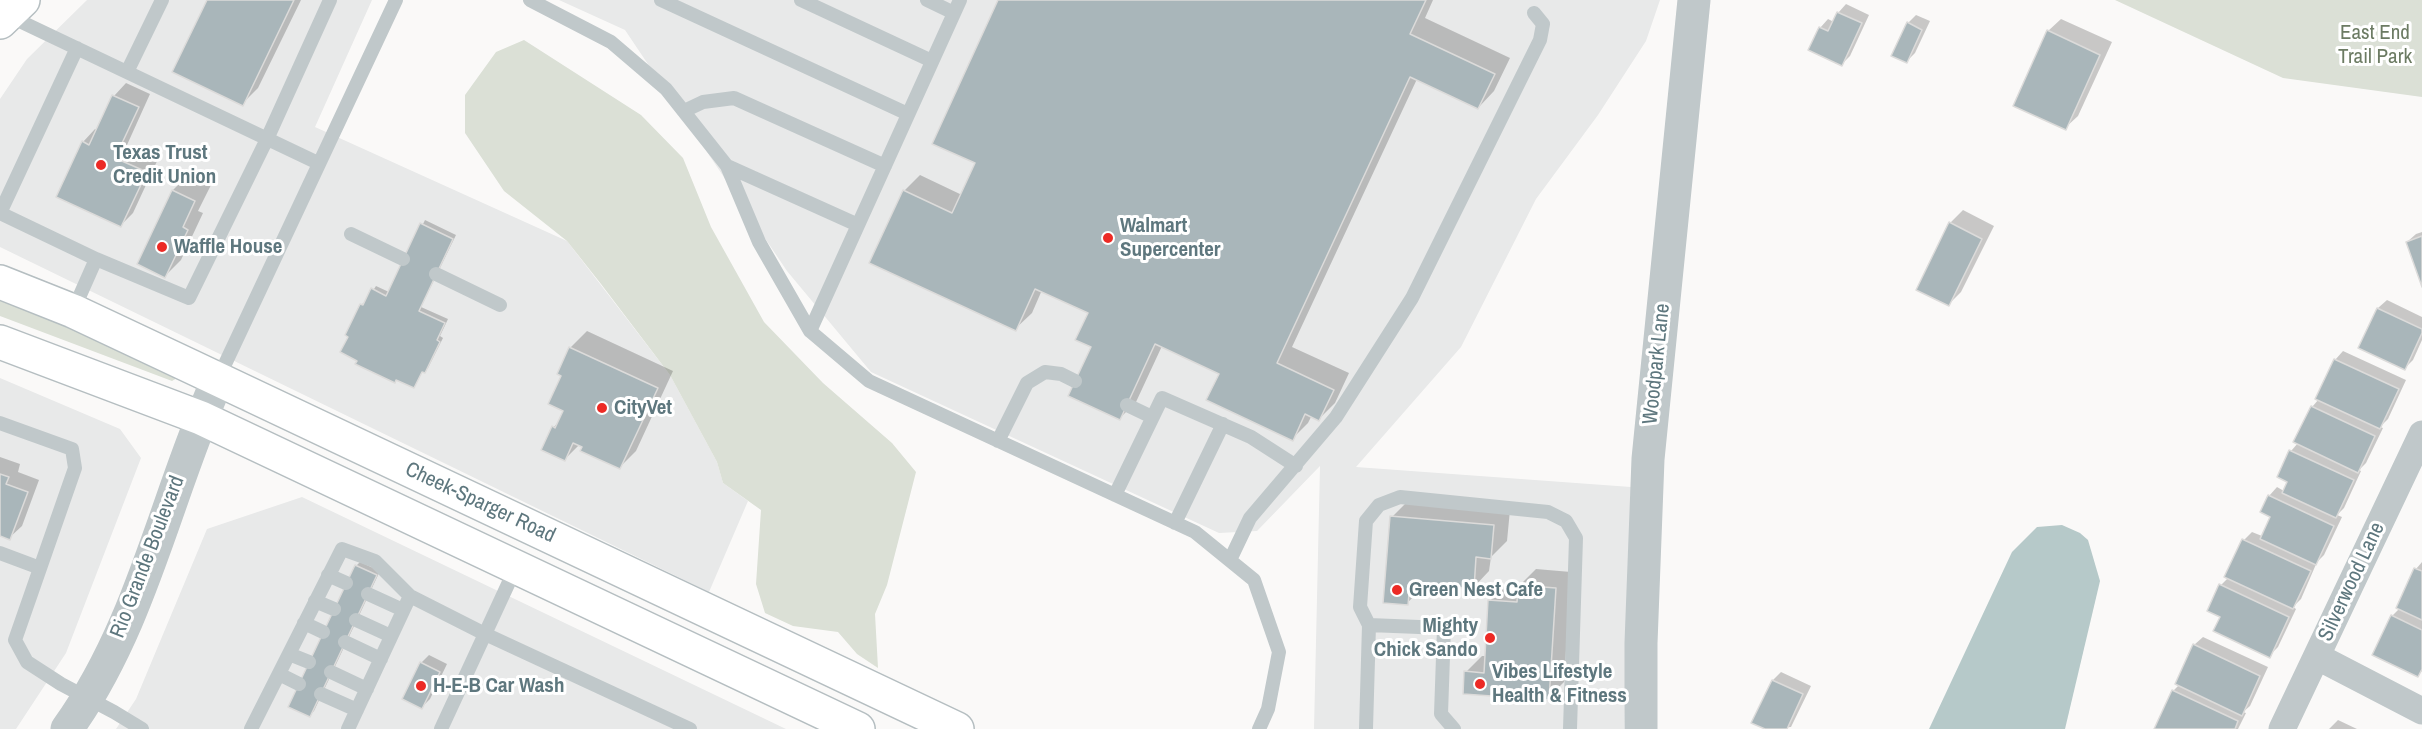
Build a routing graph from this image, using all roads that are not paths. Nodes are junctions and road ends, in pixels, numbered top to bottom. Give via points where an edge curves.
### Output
1 (162, 0) edge
2 (330, 0) edge
3 (396, 0) edge
4 (530, 0) edge
5 (661, 0) edge
6 (801, 0) edge
7 (927, 0) edge
8 (1694, 0) edge
9 (957, 7) edge
10 (10, 12) edge
11 (1534, 13) dead end
12 (77, 48) junction
13 (932, 61) junction
14 (127, 72) junction
15 (684, 111) junction
16 (908, 114) junction
17 (267, 139) junction
18 (318, 163) junction
19 (727, 166) junction
20 (885, 166) junction
21 (858, 225) junction
22 (351, 234) dead end
23 (403, 259) dead end
24 (96, 260) junction
25 (436, 274) dead end
26 (0, 282) edge
27 (500, 305) dead end
28 (73, 311) junction
29 (810, 331) junction
30 (0, 342) edge
31 (218, 379) junction
32 (1075, 381) dead end
33 (1127, 405) dead end
34 (1152, 417) junction
35 (201, 418) junction
36 (0, 423) edge
37 (1222, 424) junction
38 (2422, 434) edge
39 (998, 441) junction
40 (1296, 466) junction
41 (1115, 495) junction
42 (1175, 523) junction
43 (0, 553) edge
44 (1230, 560) junction
45 (516, 567) junction
46 (40, 568) junction
47 (328, 575) junction
48 (346, 583) dead end
49 (368, 594) dead end
50 (410, 596) junction
51 (315, 600) junction
52 (334, 609) dead end
53 (403, 610) junction
54 (721, 616) junction
55 (356, 620) dead end
56 (304, 623) junction
57 (1369, 624) junction
58 (323, 632) dead end
59 (485, 634) junction
60 (391, 636) junction
61 (345, 642) dead end
62 (289, 654) junction
63 (704, 656) junction
64 (2318, 657) junction
65 (381, 659) junction
66 (309, 663) dead end
67 (331, 672) dead end
68 (279, 674) junction
69 (299, 684) dead end
70 (367, 689) junction
71 (321, 694) dead end
72 (89, 698) junction
73 (357, 710) junction
74 (2422, 711) edge
75 (949, 727) edge
76 (255, 728) edge
77 (67, 729) edge
78 (142, 729) edge
79 (348, 729) edge
80 (441, 729) edge
81 (690, 729) edge
82 (858, 729) edge
83 (1259, 729) edge
84 (1366, 729) edge
85 (1455, 729) edge
86 (1570, 729) edge
87 (1641, 729) edge
88 (2282, 729) edge

1 - 14 lane
2 - 17 lane
3 - 18 lane
4 - 15 lane via 611,42 666,89
5 - 16 lane
6 - 13 lane
7 - 9 lane
8 - 87 street, Woodpark Lane via 1648,459
9 - 13 lane
10 - 12 lane
11 - 40 lane via 1543,24 1540,40 1413,298 1336,417
12 - 14 lane
12 - 24 lane via 0,213
13 - 16 lane
14 - 17 lane
15 - 19 lane
15 - 20 lane via 703,102 734,98
16 - 20 lane
17 - 18 lane
17 - 24 lane via 189,298
18 - 31 lane
19 - 21 lane
19 - 29 lane via 759,242
20 - 21 lane
21 - 29 lane
22 - 23 lane
24 - 28 lane
25 - 27 lane
26 - 28 main road, Cheek-Sparger Road
28 - 31 main road, Cheek-Sparger Road
29 - 39 lane via 869,381
30 - 35 main road, Cheek-Sparger Road
31 - 35 street, Rio Grande Boulevard
31 - 54 main road, Cheek-Sparger Road
32 - 39 lane via 1045,372 1027,383
33 - 34 lane
34 - 37 lane via 1162,398
34 - 41 lane
35 - 45 main road, Cheek-Sparger Road
35 - 72 street, Rio Grande Boulevard via 128,619
36 - 46 lane via 72,449 75,468
37 - 40 lane via 1251,437
37 - 42 lane
38 - 64 street, Silverwood Lane
39 - 41 lane
40 - 44 lane via 1250,518
41 - 42 lane
42 - 44 lane via 1195,532
43 - 46 lane
44 - 83 lane via 1254,580 1279,652 1268,709
45 - 59 lane
45 - 63 main road, Cheek-Sparger Road
46 - 72 lane via 15,640 27,662
47 - 48 lane
47 - 50 lane via 342,549 375,561
47 - 51 lane
49 - 53 lane
50 - 53 lane
50 - 59 lane
51 - 52 lane
51 - 56 lane
53 - 60 lane
54 - 63 main road
54 - 75 main road, Cheek-Sparger Road
55 - 60 lane
56 - 58 lane
56 - 62 lane
57 - 84 lane
57 - 85 lane via 1444,628 1441,714
57 - 86 lane via 1360,607 1366,520 1379,505 1400,497 1548,512 1566,521 1576,538
59 - 80 lane
59 - 81 lane
60 - 65 lane
61 - 65 lane
62 - 66 lane
62 - 68 lane
63 - 82 main road, Cheek-Sparger Road
64 - 74 street
64 - 88 street, Silverwood Lane
65 - 70 lane
67 - 70 lane
68 - 69 lane
68 - 76 lane
70 - 73 lane
71 - 73 lane
72 - 77 street, Rio Grande Boulevard
72 - 78 lane
73 - 79 lane

